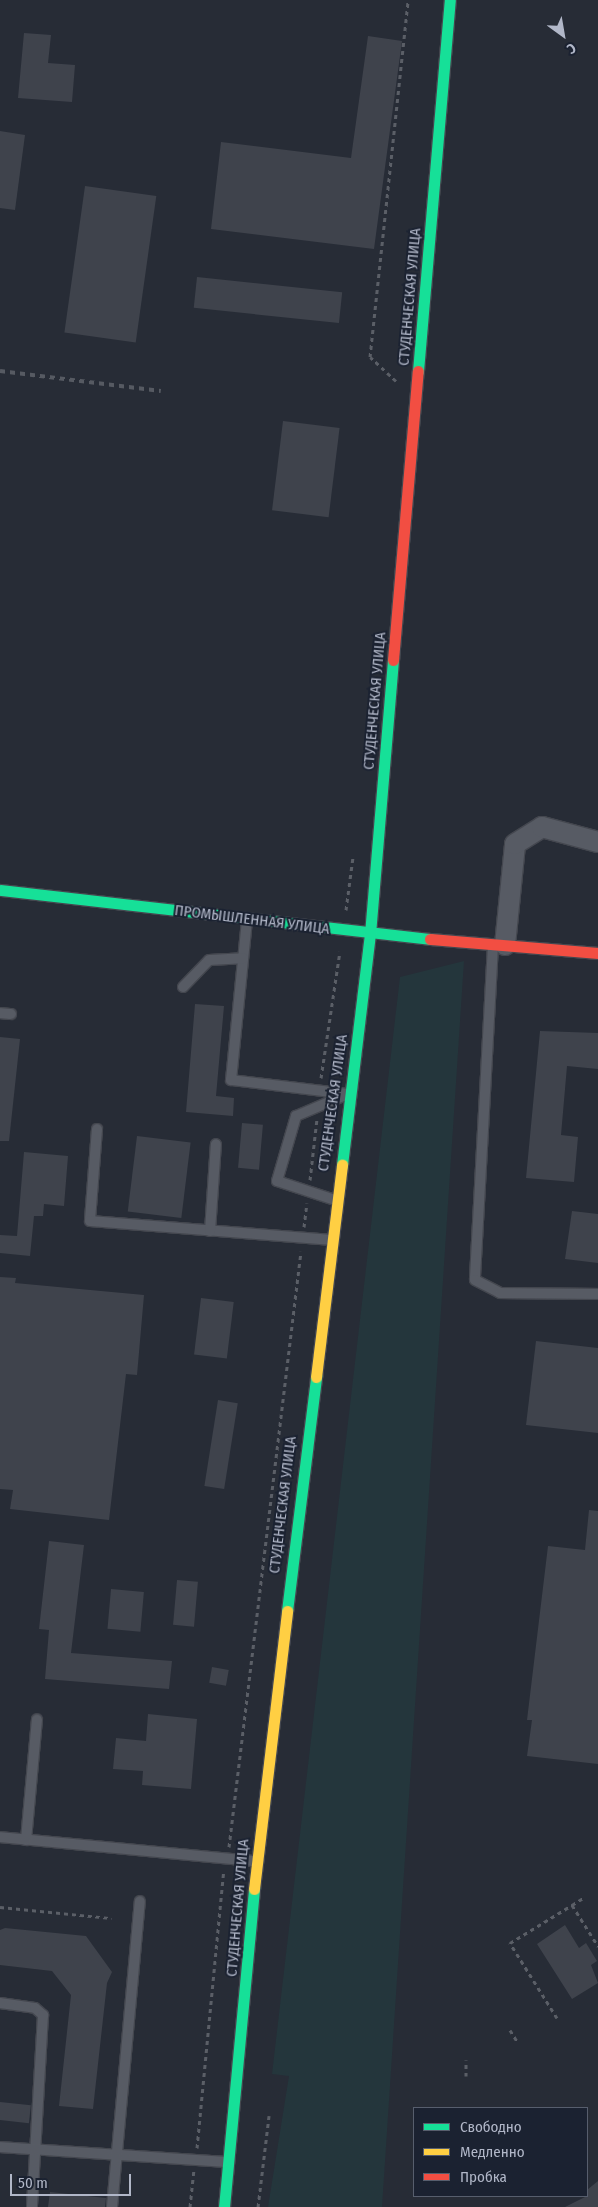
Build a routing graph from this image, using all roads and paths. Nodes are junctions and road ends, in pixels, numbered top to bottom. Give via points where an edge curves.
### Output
1 (450, 0) edge
2 (598, 842) edge
3 (0, 890) edge
4 (247, 920) junction
5 (370, 934) junction
6 (499, 945) junction
7 (598, 953) edge
8 (243, 958) junction
9 (183, 987) dead end
10 (349, 1094) junction
11 (98, 1129) dead end
12 (216, 1144) dead end
13 (335, 1200) junction
14 (210, 1231) junction
15 (330, 1240) junction
16 (598, 1294) edge
17 (37, 1720) dead end
18 (0, 1837) edge
19 (26, 1840) junction
20 (257, 1861) junction
21 (585, 1897) dead end
22 (140, 1901) dead end
23 (572, 1905) junction
24 (0, 1907) edge
25 (111, 1918) dead end
26 (598, 1946) edge
27 (0, 2003) edge
28 (557, 2018) dead end
29 (510, 2030) dead end
30 (518, 2043) dead end
31 (466, 2060) dead end
32 (466, 2076) dead end
33 (269, 2116) dead end
34 (0, 2147) edge
35 (37, 2150) junction
36 (118, 2158) junction
37 (230, 2162) junction
38 (32, 2207) edge
39 (112, 2207) edge
40 (224, 2207) edge
41 (258, 2207) edge

1 - 5 main road, СТУДЕНЧЕСКАЯ УЛИЦА
2 - 6 street via 542,827 515,844
3 - 4 main road, ПРОМЫШЛЕННАЯ УЛИЦА
4 - 5 main road, ПРОМЫШЛЕННАЯ УЛИЦА
4 - 8 lane
5 - 6 main road, ПРОМЫШЛЕННАЯ УЛИЦА
5 - 10 main road, СТУДЕНЧЕСКАЯ УЛИЦА
6 - 7 main road, ПРОМЫШЛЕННАЯ УЛИЦА
6 - 16 lane via 475,1280 500,1293
8 - 9 lane via 209,960
8 - 10 lane via 231,1080
10 - 13 main road, СТУДЕНЧЕСКАЯ УЛИЦА
10 - 13 lane via 296,1116 277,1181
11 - 14 lane via 90,1221
12 - 14 lane
13 - 15 main road, СТУДЕНЧЕСКАЯ УЛИЦА
14 - 15 lane
15 - 20 main road, СТУДЕНЧЕСКАЯ УЛИЦА
17 - 19 lane
18 - 19 lane
19 - 20 lane
20 - 37 main road, СТУДЕНЧЕСКАЯ УЛИЦА
21 - 23 path
22 - 36 lane
23 - 26 path
23 - 28 path via 508,1944
24 - 25 path
27 - 35 lane via 35,2008 43,2015
29 - 30 path
31 - 32 path
33 - 41 path
34 - 35 lane
35 - 36 lane
35 - 38 lane
36 - 37 lane
36 - 39 lane
37 - 40 main road, СТУДЕНЧЕСКАЯ УЛИЦА

